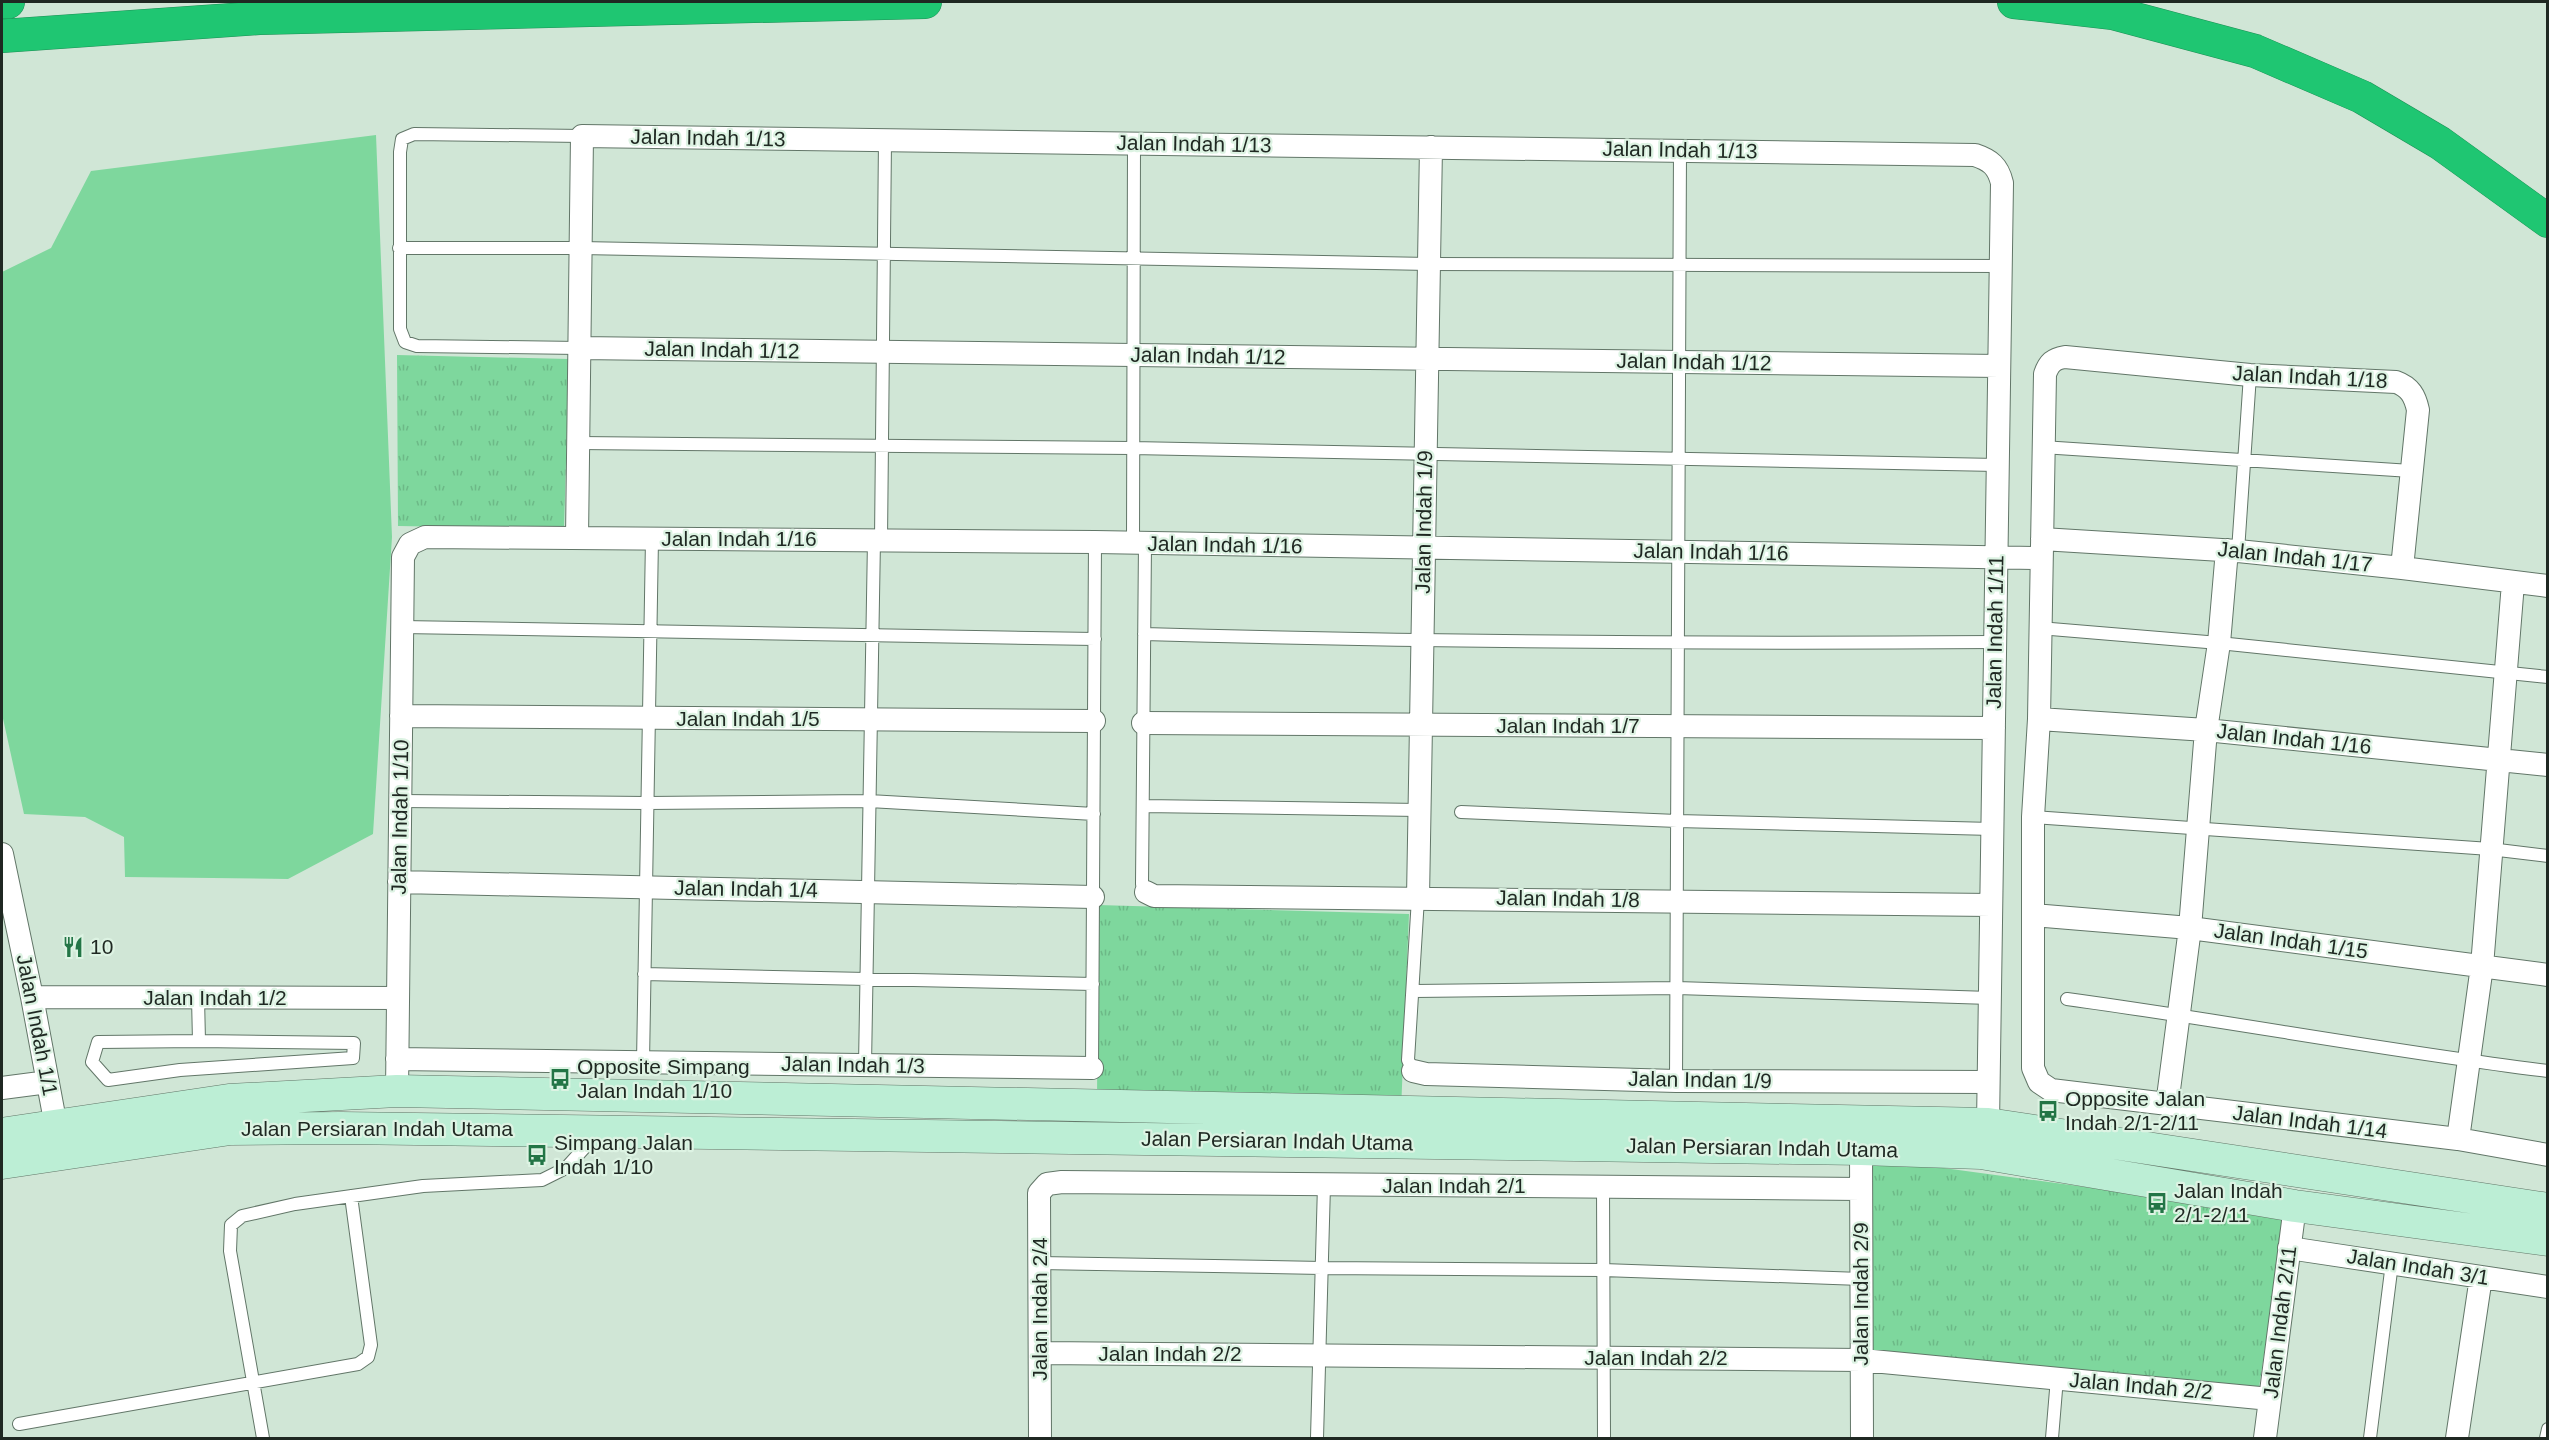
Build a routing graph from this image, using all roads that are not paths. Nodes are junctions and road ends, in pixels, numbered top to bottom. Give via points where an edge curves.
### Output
1 (2, 2) edge
2 (8, 2) edge
3 (925, 2) edge
4 (2014, 2) edge
5 (2, 36) edge
6 (582, 136) junction
7 (885, 140) junction
8 (1134, 143) junction
9 (1431, 147) junction
10 (1680, 150) junction
11 (1975, 155) joint
12 (2547, 220) edge
13 (399, 248) junction
14 (581, 248) junction
15 (884, 254) junction
16 (1133, 258) junction
17 (1429, 264) junction
18 (1679, 265) junction
19 (2001, 266) junction
20 (579, 348) junction
21 (883, 352) junction
22 (1133, 355) junction
23 (2065, 357) joint
24 (1427, 359) junction
25 (1679, 362) junction
26 (1999, 366) junction
27 (2250, 375) junction
28 (578, 443) junction
29 (882, 445) junction
30 (2042, 447) junction
31 (1132, 448) junction
32 (1425, 453) junction
33 (1679, 458) junction
34 (2244, 461) junction
35 (1997, 465) junction
36 (2411, 471) junction
37 (577, 538) junction
38 (652, 538) junction
39 (878, 540) junction
40 (1095, 542) junction
41 (1139, 543) junction
42 (410, 544) joint
43 (1424, 549) junction
44 (2042, 549) junction
45 (2233, 550) junction
46 (1678, 551) junction
47 (1996, 557) junction
48 (2402, 568) junction
49 (2513, 583) junction
50 (2547, 586) edge
51 (402, 627) junction
52 (2039, 628) junction
53 (651, 630) junction
54 (872, 634) junction
55 (1144, 634) junction
56 (1095, 639) junction
57 (1422, 642) junction
58 (1995, 642) junction
59 (2219, 643) junction
60 (1678, 644) junction
61 (2505, 673) junction
62 (2547, 677) edge
63 (401, 716) junction
64 (649, 718) junction
65 (2039, 719) junction
66 (871, 720) junction
67 (1094, 721) junction
68 (1143, 723) junction
69 (1421, 725) junction
70 (1678, 727) junction
71 (1994, 729) junction
72 (2206, 730) junction
73 (2498, 761) junction
74 (2547, 765) edge
75 (400, 801) junction
76 (869, 801) junction
77 (647, 803) junction
78 (1143, 806) junction
79 (1419, 810) junction
80 (1461, 812) dead end
81 (1094, 814) junction
82 (2033, 817) junction
83 (1677, 821) junction
84 (2199, 827) junction
85 (1992, 829) junction
86 (2490, 849) junction
87 (2, 854) edge
88 (2547, 856) edge
89 (399, 882) junction
90 (646, 887) junction
91 (868, 892) junction
92 (1146, 892) joint
93 (1093, 897) junction
94 (1418, 898) junction
95 (1677, 901) junction
96 (1991, 905) junction
97 (2033, 915) junction
98 (2190, 927) junction
99 (2482, 966) junction
100 (644, 974) junction
101 (2547, 975) edge
102 (866, 980) junction
103 (1093, 984) junction
104 (1677, 988) junction
105 (1414, 991) junction
106 (32, 997) junction
107 (198, 998) junction
108 (398, 998) junction
109 (1990, 998) junction
110 (2067, 999) dead end
111 (2178, 1014) junction
112 (199, 1041) junction
113 (397, 1059) junction
114 (2468, 1061) junction
115 (643, 1062) junction
116 (865, 1065) junction
117 (1092, 1068) joint
118 (1413, 1071) joint
119 (2547, 1071) edge
120 (1676, 1081) junction
121 (48, 1082) junction
122 (1988, 1082) junction
123 (2039, 1082) joint
124 (2, 1088) edge
125 (397, 1091) junction
126 (2167, 1105) junction
127 (1988, 1124) junction
128 (56, 1126) junction
129 (340, 1128) junction
130 (465, 1129) junction
131 (599, 1131) junction
132 (2, 1134) edge
133 (2458, 1139) junction
134 (1861, 1149) junction
135 (1947, 1152) junction
136 (2547, 1155) edge
137 (2027, 1161) junction
138 (2, 1163) edge
139 (2262, 1166) junction
140 (2345, 1178) junction
141 (1047, 1184) joint
142 (1324, 1185) junction
143 (1603, 1187) junction
144 (1861, 1189) junction
145 (351, 1196) junction
146 (2295, 1206) junction
147 (2547, 1209) edge
148 (2547, 1240) edge
149 (2289, 1248) junction
150 (1040, 1263) junction
151 (2392, 1263) junction
152 (1322, 1268) junction
153 (1603, 1270) junction
154 (2481, 1277) junction
155 (1861, 1278) junction
156 (2547, 1287) edge
157 (1041, 1353) junction
158 (1319, 1356) junction
159 (1603, 1358) junction
160 (1862, 1360) junction
161 (2057, 1378) junction
162 (253, 1383) junction
163 (2270, 1399) junction
164 (19, 1424) dead end
165 (2547, 1429) edge
166 (263, 1438) edge
167 (1040, 1438) edge
168 (1317, 1438) edge
169 (1604, 1438) edge
170 (1862, 1438) edge
171 (2052, 1438) edge
172 (2265, 1438) edge
173 (2370, 1438) edge
174 (2457, 1438) edge
175 (2546, 1438) edge

1 - 2 highway
3 - 5 highway via 260,18
4 - 12 highway via 2113,13 2254,51 2362,98 2440,143
6 - 7 street, Jalan Indah 1/13
6 - 13 lane, Jalan Indah 1/13 via 406,136 400,145
6 - 14 street
7 - 8 street, Jalan Indah 1/13
7 - 15 lane
8 - 9 street, Jalan Indah 1/13
8 - 16 lane
9 - 10 street, Jalan Indah 1/13
9 - 17 street, Jalan Indah 1/9
10 - 11 street, Jalan Indah 1/13
10 - 18 lane
11 - 19 street, Jalan Indah 1/11 via 1994,165 2002,183
13 - 14 lane
13 - 20 lane, Jalan Indah 1/12 via 400,328 405,342 417,346
14 - 15 lane
14 - 20 street
15 - 16 lane
15 - 21 lane
16 - 17 lane
16 - 22 lane
17 - 18 lane
17 - 24 street, Jalan Indah 1/9
18 - 19 lane
18 - 25 lane
19 - 26 street, Jalan Indah 1/11
20 - 21 street, Jalan Indah 1/12
20 - 28 street
21 - 22 street, Jalan Indah 1/12
21 - 29 lane
22 - 24 street, Jalan Indah 1/12
22 - 31 lane
23 - 27 street, Jalan Indah 1/18
23 - 30 street, Jalan Indah 1/11 via 2055,359 2045,374
24 - 25 street, Jalan Indah 1/12
24 - 32 street, Jalan Indah 1/9
25 - 26 street, Jalan Indah 1/12
25 - 33 lane
26 - 35 street, Jalan Indah 1/11
27 - 34 lane
27 - 36 street, Jalan Indah 1/18 via 2405,385 2418,410
28 - 29 lane
28 - 37 street
29 - 31 lane
29 - 39 lane
30 - 34 lane
30 - 44 street, Jalan Indah 1/11
31 - 32 lane
31 - 41 lane
32 - 33 lane
32 - 43 street, Jalan Indah 1/9
33 - 35 lane
33 - 46 lane
34 - 36 lane
34 - 45 lane
35 - 47 street, Jalan Indah 1/11
36 - 48 street, Jalan Indah 1/18
37 - 38 street, Jalan Indah 1/16
37 - 42 street, Jalan Indah 1/16 via 425,537
38 - 39 street, Jalan Indah 1/16
38 - 53 lane
39 - 40 street, Jalan Indah 1/16
39 - 54 lane
40 - 41 street, Jalan Indah 1/16
40 - 56 lane
41 - 43 street, Jalan Indah 1/16
41 - 55 lane
42 - 51 street, Jalan Indah 1/10 via 403,557
43 - 46 street, Jalan Indah 1/16
43 - 57 street, Jalan Indah 1/9
44 - 45 street, Jalan Indah 1/17
44 - 47 street, Jalan Indah 1/16
44 - 52 street, Jalan Indah 1/11
45 - 48 street, Jalan Indah 1/17
45 - 59 street
46 - 47 street, Jalan Indah 1/16
46 - 60 lane
47 - 58 street, Jalan Indah 1/11
48 - 49 street, Jalan Indah 1/17
49 - 50 street, Jalan Indah 1/17
49 - 61 street
51 - 53 lane
51 - 63 street, Jalan Indah 1/10
52 - 59 lane
52 - 65 street, Jalan Indah 1/11
53 - 54 lane
53 - 64 lane
54 - 56 lane
54 - 66 lane
55 - 57 lane
55 - 68 lane
56 - 67 lane
57 - 60 lane
57 - 69 street, Jalan Indah 1/9
58 - 60 lane
58 - 71 street, Jalan Indah 1/11
59 - 61 lane
59 - 72 street
60 - 70 lane
61 - 62 lane
61 - 73 street
63 - 64 street, Jalan Indah 1/5
63 - 75 street, Jalan Indah 1/10
64 - 66 street, Jalan Indah 1/5
64 - 77 lane
65 - 72 street, Jalan Indah 1/16
65 - 82 street, Jalan Indah 1/11
66 - 67 street, Jalan Indah 1/5
66 - 76 lane
67 - 81 lane
68 - 69 street, Jalan Indah 1/7
68 - 78 lane
69 - 70 street, Jalan Indah 1/7
69 - 79 street, Jalan Indah 1/9
70 - 71 street, Jalan Indah 1/7
70 - 83 lane
71 - 85 street, Jalan Indah 1/11
72 - 73 street, Jalan Indah 1/16
72 - 84 street
73 - 74 street, Jalan Indah 1/16
73 - 86 street
75 - 77 lane
75 - 89 street, Jalan Indah 1/10
76 - 77 lane
76 - 81 lane
76 - 91 lane
77 - 90 lane
78 - 79 lane
78 - 92 lane via 1142,885
79 - 94 street, Jalan Indah 1/9
80 - 83 lane
81 - 93 lane
82 - 84 lane
82 - 97 street, Jalan Indah 1/11
83 - 85 lane
83 - 95 lane
84 - 86 lane
84 - 98 street
85 - 96 street, Jalan Indah 1/11
86 - 88 lane
86 - 99 street
87 - 106 street, Jalan Indah 1/1
89 - 90 street, Jalan Indah 1/4
89 - 108 street, Jalan Indah 1/10
90 - 91 street, Jalan Indah 1/4
90 - 100 lane
91 - 93 street, Jalan Indah 1/4
91 - 102 lane
92 - 94 street, Jalan Indah 1/8 via 1154,896
93 - 103 lane
94 - 95 street, Jalan Indah 1/8
94 - 105 lane
95 - 96 street, Jalan Indah 1/8
95 - 104 lane
96 - 109 street, Jalan Indah 1/11
97 - 98 street, Jalan Indah 1/15
97 - 123 street, Jalan Indah 1/11 via 2033,1068
98 - 99 street, Jalan Indah 1/15
98 - 111 street
99 - 101 street, Jalan Indah 1/15
99 - 114 street
100 - 102 lane
100 - 115 lane
102 - 103 lane
102 - 116 lane
103 - 117 lane
104 - 105 lane
104 - 109 lane
104 - 120 lane
105 - 118 lane via 1408,1060
106 - 107 street, Jalan Indah 1/2
106 - 121 street, Jalan Indah 1/1
107 - 108 street, Jalan Indah 1/2
107 - 112 lane
108 - 113 street, Jalan Indah 1/10
109 - 122 street, Jalan Indah 1/11
110 - 111 lane
111 - 114 lane
111 - 126 street
112 - 112 lane via 223,1042 354,1043 353,1058 180,1070 108,1080 92,1062 98,1042
113 - 115 street, Jalan Indah 1/3
113 - 125 street, Jalan Indah 1/10
114 - 119 lane
114 - 133 street
115 - 116 street, Jalan Indah 1/3
116 - 117 street, Jalan Indah 1/3
118 - 120 street, Jalan Indan 1/9
120 - 122 street, Jalan Indan 1/9
121 - 124 street
121 - 128 street, Jalan Indah 1/1
122 - 127 street, Jalan Indah 1/11
123 - 126 street, Jalan Indah 1/14 via 2051,1090
125 - 127 main road, Jalan Persiaran Indah Utama
125 - 128 main road, Jalan Persiaran Indah Utama via 229,1100
125 - 129 main road via 378,1116
125 - 130 main road via 417,1116
126 - 133 street, Jalan Indah 1/14
127 - 135 main road via 1983,1135
127 - 137 main road via 1993,1136
127 - 139 main road, Jalan Persiaran Indah Utama
128 - 132 main road, Jalan Persiaran Indah Utama
129 - 130 main road, Jalan Persiaran Indah Utama
129 - 138 main road, Jalan Persiaran Indah Utama via 230,1129
130 - 131 main road, Jalan Persiaran Indah Utama
131 - 134 main road, Jalan Persiaran Indah Utama
131 - 145 lane via 566,1168 542,1180 423,1186
133 - 136 street, Jalan Indah 1/14
134 - 135 main road, Jalan Persiaran Indah Utama
134 - 144 street, Jalan Indah 2/9
135 - 137 main road, Jalan Persiaran Indah Utama
137 - 146 main road, Jalan Persiaran Indah Utama
139 - 140 main road, Jalan Persiaran Indah Utama
139 - 146 main road via 2273,1183 2294,1197
140 - 146 main road via 2336,1190 2307,1196
140 - 147 main road, Jalan Persiaran Indah Utama
141 - 142 street, Jalan Indah 2/1
141 - 150 street, Jalan Indah 2/4 via 1039,1193
142 - 143 street, Jalan Indah 2/1
142 - 152 lane
143 - 144 street, Jalan Indah 2/1
143 - 153 lane
144 - 155 street, Jalan Indah 2/9
145 - 162 lane via 371,1345 368,1357 358,1364
145 - 162 lane via 242,1216 231,1225 230,1251
146 - 148 main road, Jalan Persiaran Indah Utama
146 - 149 street, Jalan Indah 2/11
149 - 151 street, Jalan Indah 3/1
149 - 163 street, Jalan Indah 2/11
150 - 152 lane
150 - 157 street, Jalan Indah 2/4
151 - 154 street, Jalan Indah 3/1
151 - 173 lane
152 - 153 lane
152 - 158 lane
153 - 155 lane
153 - 159 lane
154 - 156 street, Jalan Indah 3/1
154 - 174 street
155 - 160 street, Jalan Indah 2/9
157 - 158 street, Jalan Indah 2/2
157 - 167 street, Jalan Indah 2/4
158 - 159 street, Jalan Indah 2/2
158 - 168 lane
159 - 160 street, Jalan Indah 2/2
159 - 169 lane
160 - 161 street, Jalan Indah 2/2
160 - 170 street, Jalan Indah 2/9
161 - 163 street, Jalan Indah 2/2
161 - 171 lane
162 - 164 lane
162 - 166 lane
163 - 172 street, Jalan Indah 2/11
165 - 175 lane

